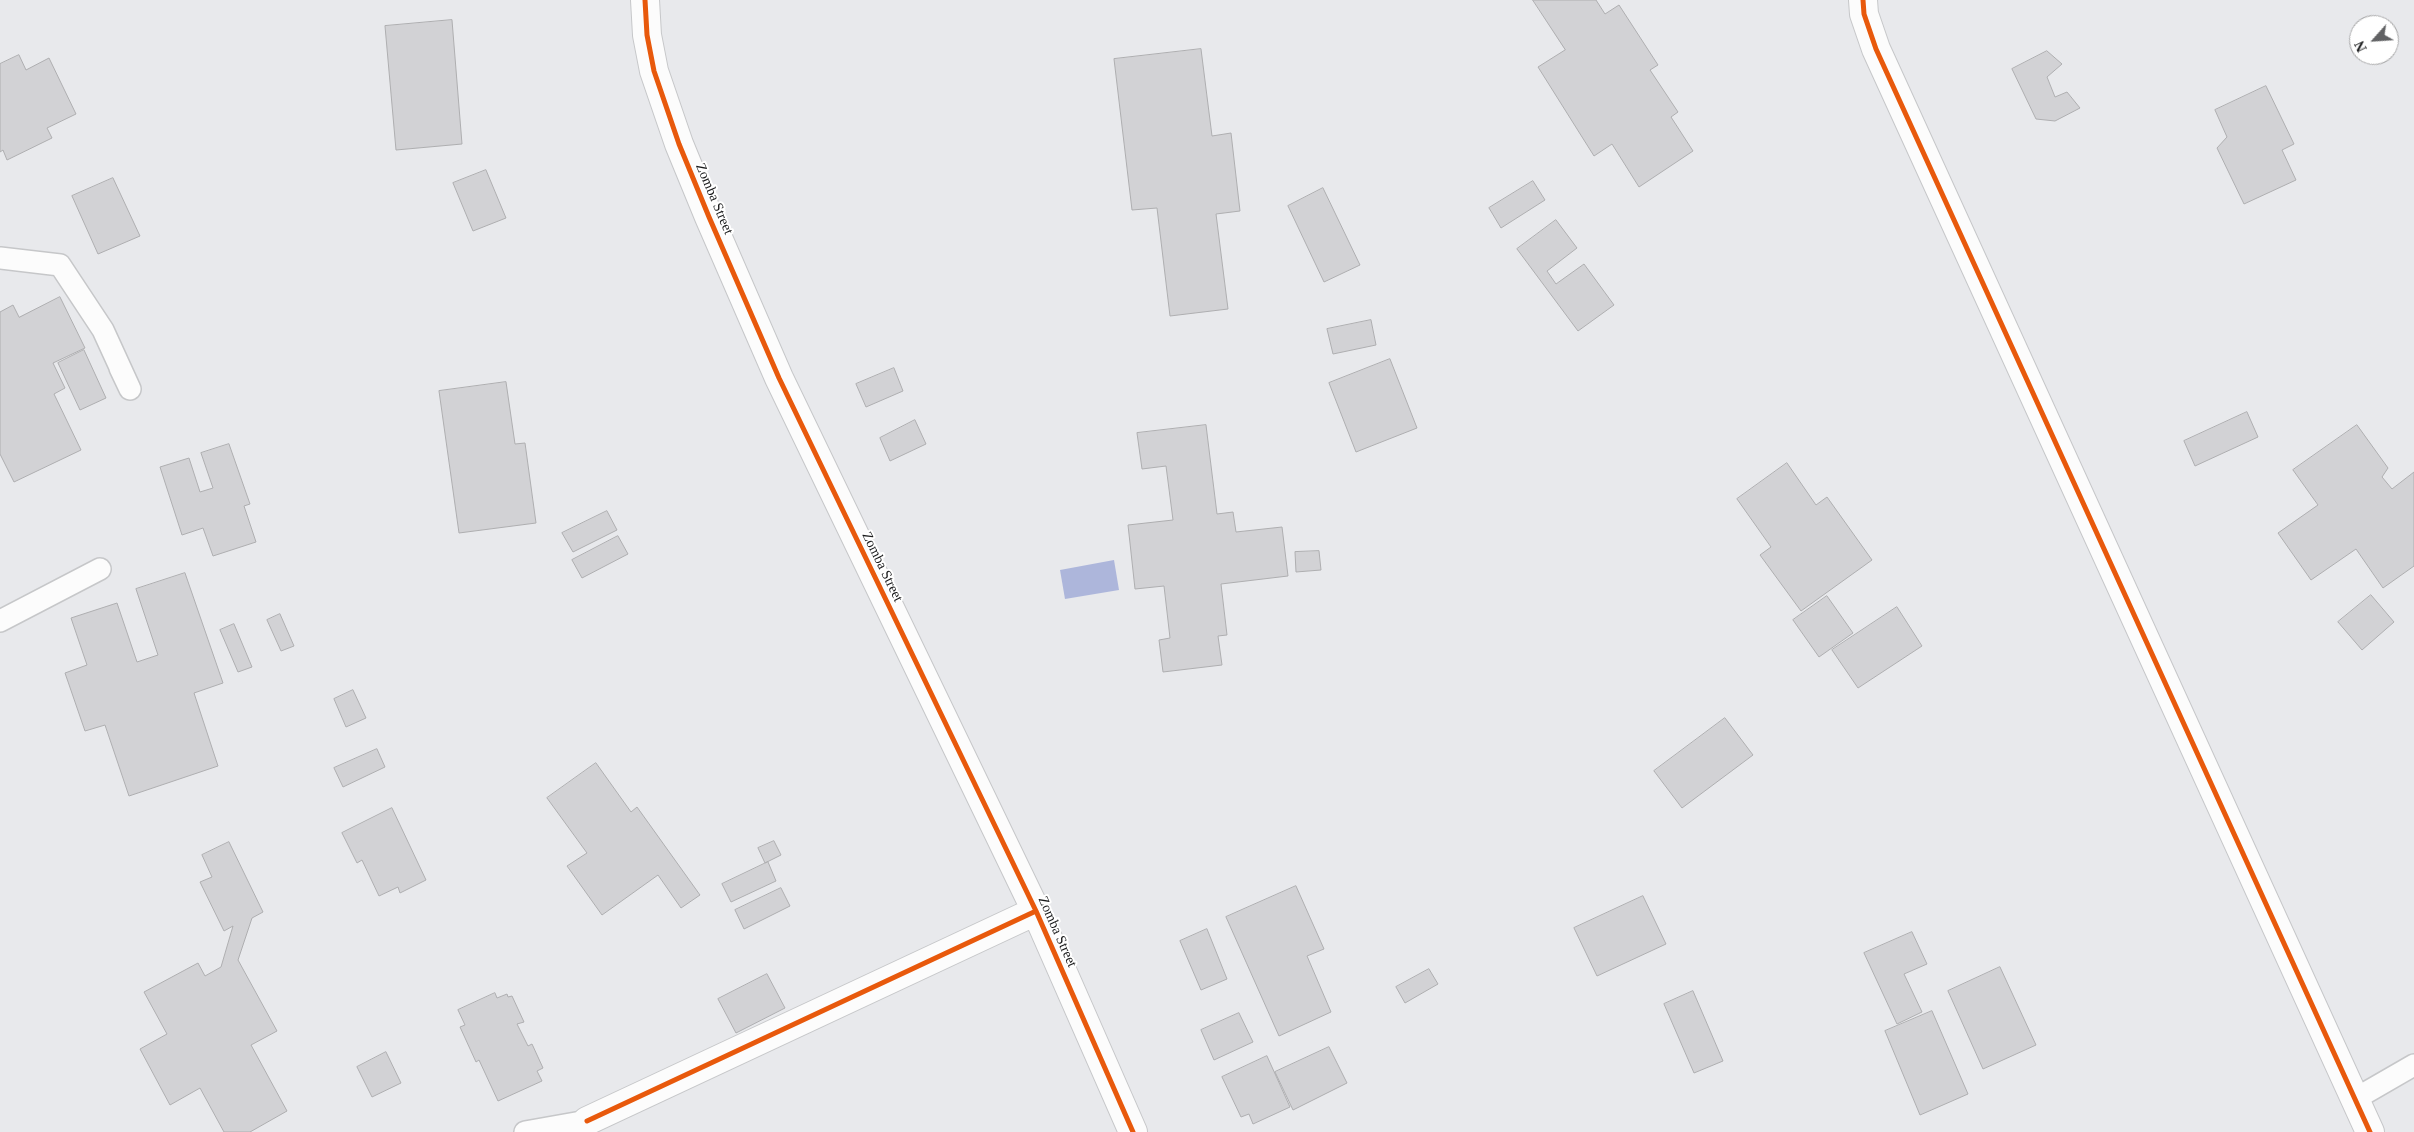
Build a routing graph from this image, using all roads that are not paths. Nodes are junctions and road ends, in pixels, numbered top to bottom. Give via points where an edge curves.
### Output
1 (645, 0) edge
2 (1863, 0) edge
3 (0, 258) edge
4 (120, 368) dead end
5 (100, 569) dead end
6 (0, 621) edge
7 (1036, 911) junction
8 (2414, 1065) edge
9 (2355, 1099) junction
10 (587, 1121) joint
11 (526, 1132) edge
12 (1133, 1132) edge
13 (2370, 1132) edge

1 - 7 street, Zomba Street via 654,71 709,217 779,378
2 - 9 street via 1864,14 1876,49
3 - 4 lane via 60,265 103,330 130,389
5 - 6 lane
7 - 10 street
7 - 12 street, Zomba Street
8 - 9 lane
9 - 13 street
10 - 11 lane

